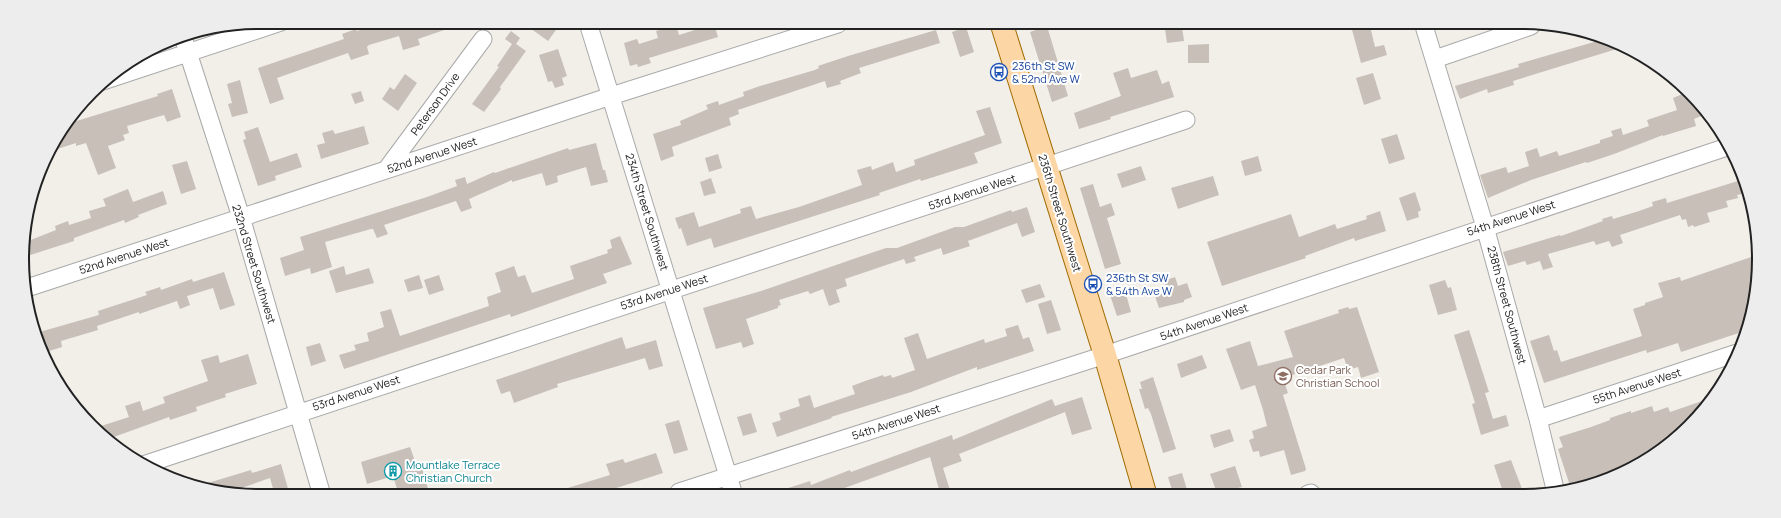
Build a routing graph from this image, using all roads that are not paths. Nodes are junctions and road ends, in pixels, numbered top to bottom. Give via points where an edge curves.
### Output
1 (252, 29) edge
2 (590, 29) edge
3 (822, 29) edge
4 (1003, 29) edge
5 (1425, 29) edge
6 (1522, 29) edge
7 (483, 39) dead end
8 (185, 45) edge
9 (1434, 59) junction
10 (129, 70) edge
11 (611, 96) junction
12 (1186, 120) dead end
13 (1723, 148) edge
14 (1046, 168) junction
15 (386, 170) junction
16 (241, 217) junction
17 (1485, 227) junction
18 (31, 287) edge
19 (671, 290) junction
20 (1105, 355) junction
21 (1731, 355) edge
22 (298, 412) junction
23 (1538, 419) junction
24 (152, 462) edge
25 (728, 476) junction
26 (1554, 487) edge
27 (320, 489) edge
28 (688, 489) edge
29 (732, 489) edge
30 (1144, 489) edge

1 - 8 street
2 - 11 street, 234th Street Southwest
3 - 11 street, 52nd Avenue West
4 - 14 main road, 236th Street Southwest
5 - 9 street, 238th Street Southwest
6 - 9 street
7 - 15 street, Peterson Drive
8 - 10 street
8 - 16 street, 232nd Street Southwest
9 - 17 street, 238th Street Southwest
11 - 15 street, 52nd Avenue West
11 - 19 street, 234th Street Southwest
12 - 14 street, 53rd Avenue West
13 - 17 street, 54th Avenue West
14 - 19 street, 53rd Avenue West
14 - 20 main road, 236th Street Southwest
15 - 16 street, 52nd Avenue West
16 - 18 street, 52nd Avenue West
16 - 22 street, 232nd Street Southwest
17 - 20 street, 54th Avenue West
17 - 23 street, 238th Street Southwest
19 - 22 street, 53rd Avenue West
19 - 25 street, 234th Street Southwest
20 - 25 street, 54th Avenue West
20 - 30 main road, 236th Street Southwest
21 - 23 street, 55th Avenue West
22 - 24 street, 53rd Avenue West
22 - 27 street, 232nd Street Southwest
23 - 26 street, 238th Street Southwest
25 - 28 street, 54th Avenue West
25 - 29 street, 234th Street Southwest

